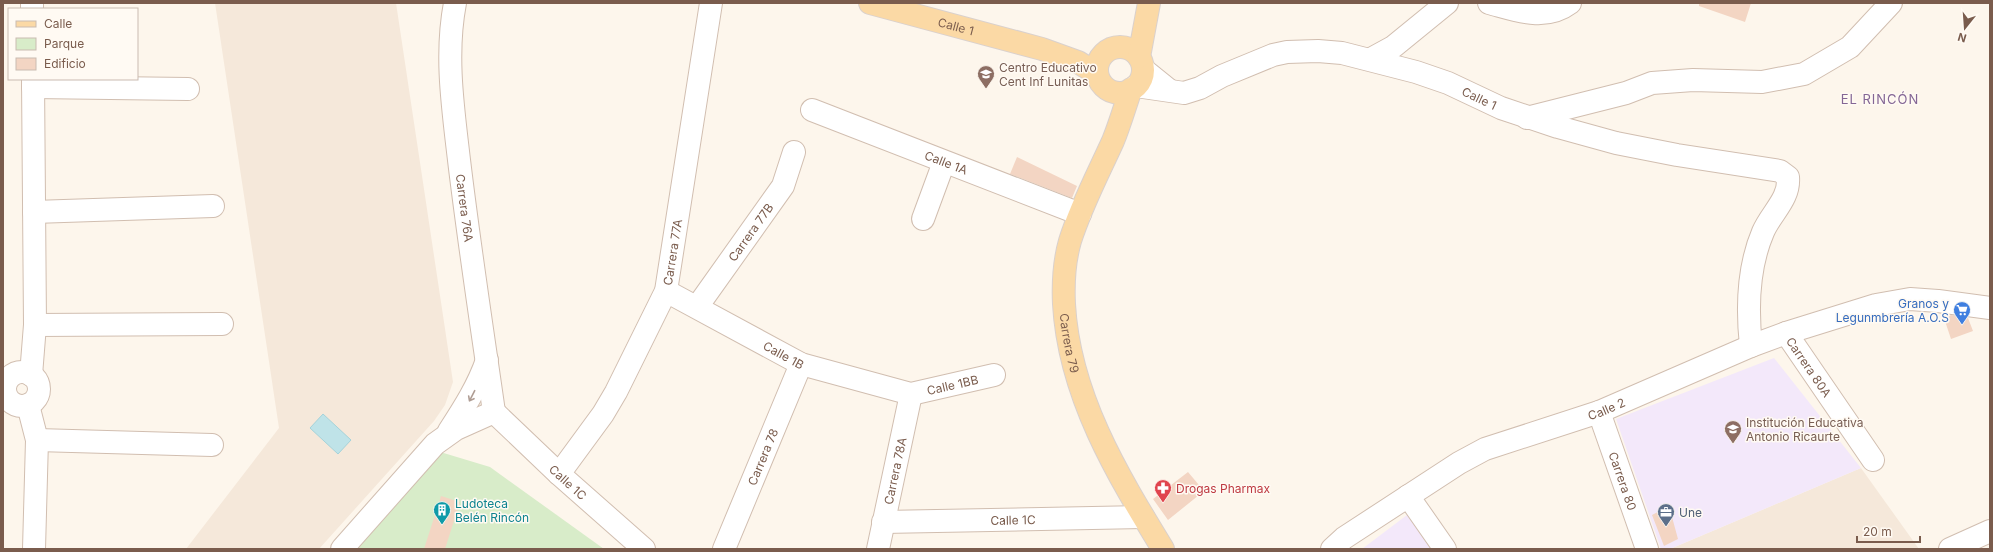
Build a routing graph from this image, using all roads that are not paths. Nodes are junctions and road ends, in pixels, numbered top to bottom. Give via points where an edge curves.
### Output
1 (454, 3) edge
2 (711, 3) edge
3 (870, 3) edge
4 (1447, 3) edge
5 (1489, 3) edge
6 (1570, 3) edge
7 (1891, 3) edge
8 (1148, 8) edge
9 (1042, 49) junction
10 (1371, 59) junction
11 (1130, 67) junction
12 (1102, 81) junction
13 (33, 83) edge
14 (188, 89) dead end
15 (812, 110) dead end
16 (1526, 118) junction
17 (1118, 126) junction
18 (794, 152) dead end
19 (944, 162) junction
20 (213, 206) dead end
21 (34, 212) junction
22 (1080, 214) junction
23 (923, 219) dead end
24 (666, 291) junction
25 (697, 307) junction
26 (1990, 308) edge
27 (222, 324) dead end
28 (35, 325) junction
29 (1786, 334) junction
30 (1751, 346) junction
31 (487, 360) junction
32 (801, 364) junction
33 (31, 374) junction
34 (994, 375) dead end
35 (4, 391) edge
36 (911, 394) junction
37 (28, 405) junction
38 (494, 412) junction
39 (1599, 412) junction
40 (446, 436) junction
41 (37, 440) junction
42 (212, 445) dead end
43 (1873, 460) dead end
44 (559, 474) junction
45 (1408, 496) junction
46 (1143, 517) junction
47 (883, 522) junction
48 (1990, 531) edge
49 (34, 549) edge
50 (342, 549) edge
51 (644, 549) edge
52 (724, 549) edge
53 (878, 549) edge
54 (1163, 549) edge
55 (1332, 549) edge
56 (1445, 549) edge
57 (1647, 549) edge
58 (1950, 549) edge

1 - 31 street, Carrera 76A via 449,43 451,86 467,229
2 - 24 street, Carrera 77A
3 - 9 main road, Calle 1
4 - 10 street via 1393,47
5 - 6 street via 1537,14 1551,13
7 - 16 street via 1850,47 1804,74 1762,82 1694,80 1652,84
8 - 11 main road, Carrera 79
9 - 11 main road, Calle 1
9 - 12 main road, Calle 1 via 1078,62
10 - 11 street, Calle 1 via 1342,53 1287,52 1259,59 1200,88 1184,93 1168,90
10 - 16 street, Calle 1 via 1448,83
11 - 12 main road via 1119,93
11 - 12 main road via 1098,61
11 - 17 main road, Carrera 79
12 - 17 main road
13 - 14 street
13 - 21 street
15 - 19 street, Calle 1A
16 - 30 street, Calle 1 via 1616,143 1678,156 1773,168 1785,174 1788,184 1783,199 1770,216 1757,252 1750,289 1748,322
17 - 22 main road, Carrera 79
18 - 25 street, Carrera 77B via 783,186
19 - 22 street, Calle 1A
19 - 23 street
20 - 21 street
21 - 28 street
22 - 46 main road, Carrera 79 via 1064,270 1065,324 1072,359 1081,394 1091,418
24 - 25 street, Calle 1B
24 - 44 street, Carrera 77A via 616,392
25 - 32 street, Calle 1B
26 - 29 street, Calle 2 via 1910,299 1876,304
27 - 28 street
28 - 33 street
29 - 30 street, Calle 2
29 - 43 street, Carrera 80A
30 - 39 street, Calle 2
31 - 38 street, Carrera 76A
31 -> 40 street via 468,403
32 - 36 street, Calle 1B
32 - 52 street, Carrera 78
33 - 35 street via 23,372 9,377
33 - 37 street via 39,387 34,401
34 - 36 street, Calle 1BB
35 - 37 street via 13,404
36 - 47 street, Carrera 78A
37 - 41 street
38 - 40 street via 471,421
38 - 44 street, Calle 1C
39 - 45 street, Calle 2 via 1485,448
39 - 57 street, Carrera 80
40 - 50 street via 435,444
41 - 42 street
41 - 49 street
44 - 51 street, Calle 1C
45 - 55 street, Calle 2 via 1344,538
45 - 56 street
46 - 47 street, Calle 1C
46 - 54 main road, Carrera 79
47 - 53 street, Carrera 78A
48 - 58 street

